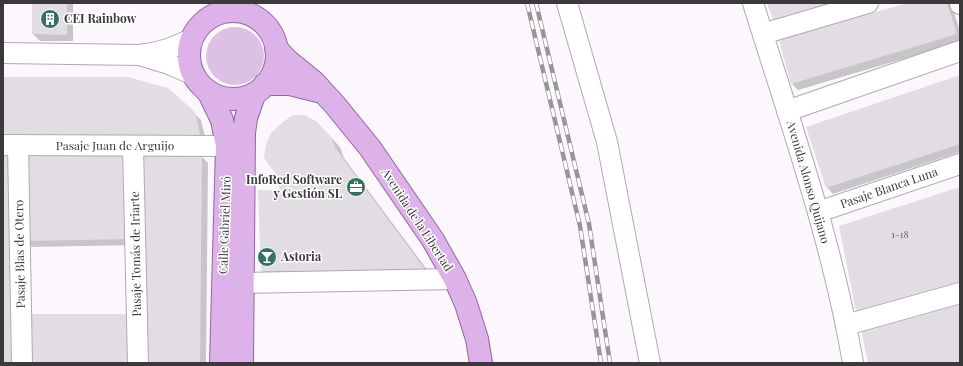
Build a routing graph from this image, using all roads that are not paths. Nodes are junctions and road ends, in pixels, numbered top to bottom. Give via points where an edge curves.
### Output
1 (251, 3) edge
2 (567, 3) edge
3 (753, 3) edge
4 (868, 3) edge
5 (209, 12) edge
6 (264, 24) junction
7 (763, 34) junction
8 (191, 39) junction
9 (276, 48) junction
10 (960, 51) edge
11 (3, 53) edge
12 (139, 55) junction
13 (201, 83) junction
14 (259, 90) junction
15 (324, 92) junction
16 (787, 111) junction
17 (10, 145) edge
18 (133, 146) junction
19 (227, 146) junction
20 (960, 164) edge
21 (818, 212) junction
22 (455, 279) junction
23 (243, 283) junction
24 (960, 292) edge
25 (846, 325) junction
26 (22, 363) edge
27 (138, 363) edge
28 (221, 363) edge
29 (242, 363) edge
30 (481, 363) edge
31 (650, 363) edge
32 (853, 363) edge

1 - 6 main road
2 - 31 street via 608,142
3 - 7 street, Avenida Alonso Quijano
4 - 7 street
5 - 6 main road via 216,15 233,12 251,15
5 - 8 main road
6 - 9 main road via 275,41
7 - 16 street, Avenida Alonso Quijano
8 - 12 street via 168,50
8 - 13 main road via 188,51 191,65
9 - 14 main road via 275,66
9 - 15 main road, Avenida de la Libertad
10 - 16 street
11 - 12 street
12 - 13 street via 169,64
13 - 14 main road via 222,98 234,100 246,99
13 - 19 main road, Calle Gabriel Miró via 222,120
14 - 15 main road via 290,84
14 - 23 main road, Calle Gabriel Miró via 246,118 244,133
15 - 22 main road, Avenida de la Libertad via 370,148 433,240
16 - 21 street, Avenida Alonso Quijano
17 - 18 street, Pasaje Juan de Arguijo
17 - 26 street, Pasaje Blas de Otero
18 - 19 street, Pasaje Juan de Arguijo
18 - 27 street, Pasaje Tomás de Iriarte
19 - 28 main road, Calle Gabriel Miró
20 - 21 street, Pasaje Blanca Luna
21 - 25 street, Avenida Alonso Quijano
22 - 23 street
22 - 30 main road, Avenida de la Libertad via 477,339
23 - 29 main road, Calle Gabriel Miró
24 - 25 street
25 - 32 street, Avenida Alonso Quijano

